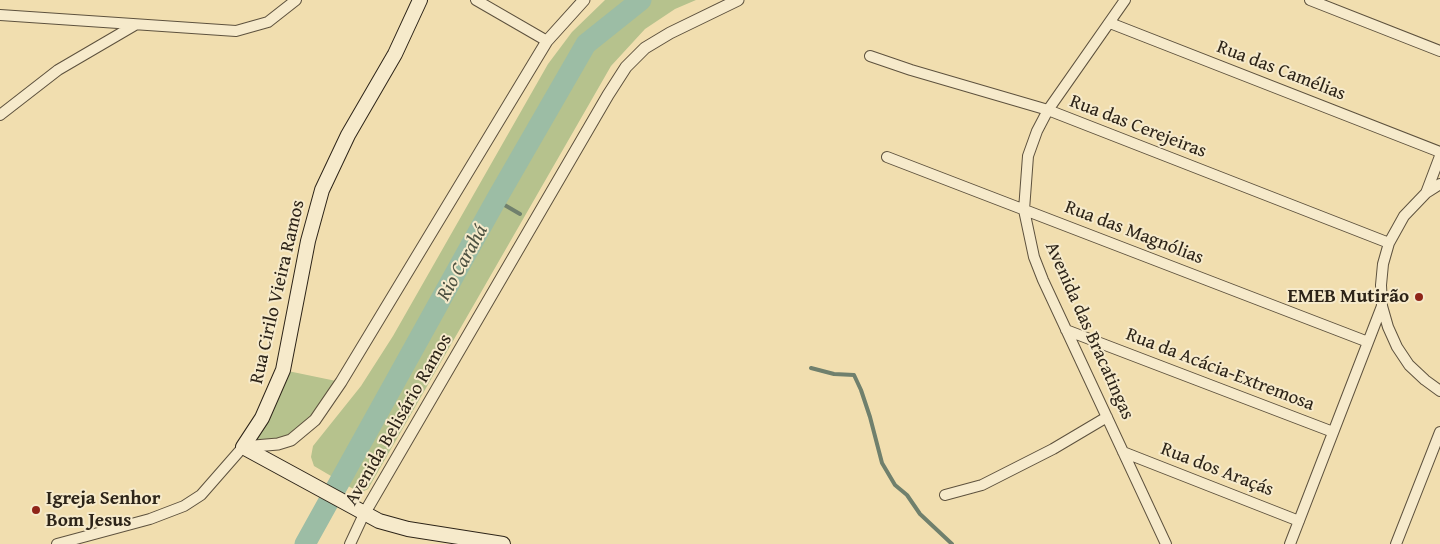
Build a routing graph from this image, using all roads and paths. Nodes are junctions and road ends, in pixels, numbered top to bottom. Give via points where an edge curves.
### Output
1 (296, 0) edge
2 (420, 0) edge
3 (476, 0) edge
4 (584, 0) edge
5 (738, 0) edge
6 (1125, 0) edge
7 (1310, 0) edge
8 (0, 15) edge
9 (1110, 23) junction
10 (135, 25) junction
11 (547, 42) junction
12 (1440, 51) edge
13 (870, 56) dead end
14 (1048, 110) junction
15 (0, 115) edge
16 (1440, 152) edge
17 (1440, 156) edge
18 (887, 157) dead end
19 (1440, 184) edge
20 (1426, 193) junction
21 (1024, 210) junction
22 (1389, 243) junction
23 (1382, 306) junction
24 (1066, 330) junction
25 (1368, 342) junction
26 (1440, 391) edge
27 (1107, 417) junction
28 (1334, 432) junction
29 (1440, 432) edge
30 (243, 447) junction
31 (1123, 452) junction
32 (945, 495) dead end
33 (364, 514) junction
34 (1299, 520) junction
35 (57, 544) edge
36 (350, 544) edge
37 (503, 544) edge
38 (1166, 544) edge
39 (1290, 544) edge
40 (1396, 544) edge

1 - 10 street via 268,22 236,31
2 - 30 main road, Rua Cirilo Vieira Ramos via 395,54 344,143 322,190 308,241 283,370 262,418
3 - 11 street
4 - 11 street
5 - 33 street, Avenida Belisário Ramos via 670,33 645,48 626,67
6 - 9 street, Avenida das Bracatingas
7 - 12 street
8 - 10 street
9 - 14 street, Avenida das Bracatingas
9 - 16 street, Rua das Camélias
10 - 15 street via 58,70
11 - 30 street via 315,420 291,440
13 - 14 street, Rua das Cerejeiras
14 - 21 street, Avenida das Bracatingas via 1036,131 1028,156
14 - 22 street, Rua das Cerejeiras
17 - 20 street
18 - 21 street, Rua das Magnólias
19 - 20 street
20 - 22 street via 1404,216
21 - 24 street, Avenida das Bracatingas via 1034,257
21 - 25 street, Rua das Magnólias
22 - 23 street via 1382,271
23 - 25 street
23 - 26 street via 1397,347 1409,365
24 - 27 street, Avenida das Bracatingas
24 - 28 street, Rua da Acácia-Extremosa
25 - 28 street
27 - 31 street, Avenida das Bracatingas
27 - 32 street via 982,485
28 - 34 street
29 - 40 street
30 - 33 main road
30 - 35 street via 201,495 184,506 150,520
31 - 34 street, Rua dos Araçás
31 - 38 street, Avenida das Bracatingas
33 - 36 street, Avenida Belisário Ramos
33 - 37 main road via 408,529
34 - 39 street

